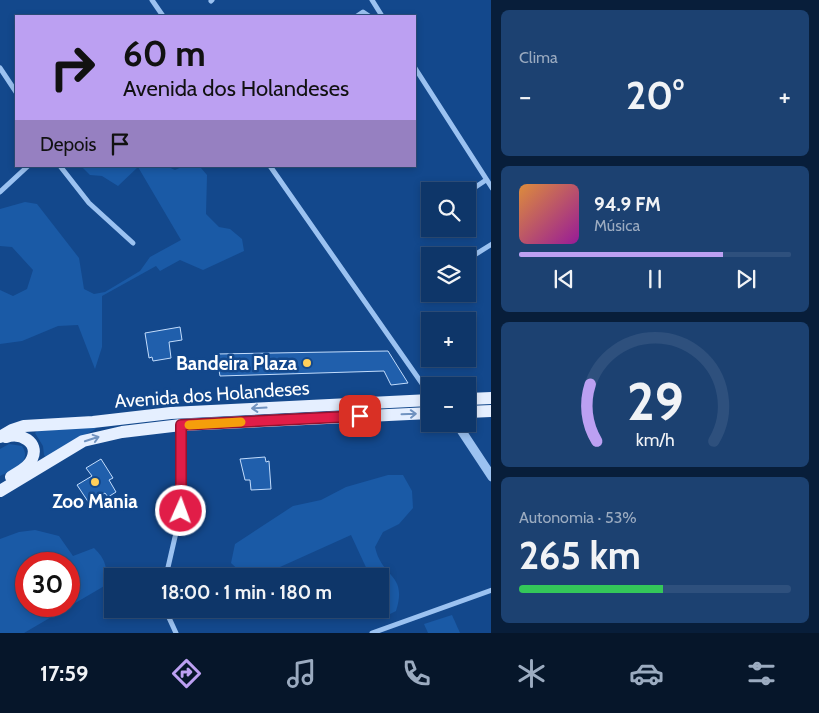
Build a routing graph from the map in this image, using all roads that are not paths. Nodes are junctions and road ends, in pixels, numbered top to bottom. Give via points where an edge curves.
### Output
1 (152, 0) edge
2 (372, 0) edge
3 (162, 15) edge
4 (381, 15) edge
5 (0, 68) edge
6 (416, 70) edge
7 (15, 90) edge
8 (27, 167) edge
9 (61, 167) edge
10 (271, 167) edge
11 (486, 180) junction
12 (476, 187) edge
13 (491, 187) edge
14 (0, 192) edge
15 (132, 244) dead end
16 (491, 245) edge
17 (476, 254) edge
18 (421, 382) edge
19 (476, 398) edge
20 (491, 398) edge
21 (421, 400) edge
22 (491, 411) edge
23 (476, 412) edge
24 (421, 413) edge
25 (181, 425) junction
26 (462, 432) edge
27 (0, 438) edge
28 (491, 475) edge
29 (0, 483) edge
30 (0, 491) edge
31 (168, 568) edge
32 (491, 590) edge
33 (169, 618) edge
34 (176, 633) edge
35 (372, 633) edge

1 - 3 street
2 - 4 street
5 - 7 street
6 - 11 street
8 - 14 street
9 - 15 street via 89,203
10 - 18 street
11 - 12 street
11 - 13 street
16 - 17 street
19 - 20 main road
21 -> 27 main road, Avenida dos Holandeses via 171,412 93,422 24,426
22 - 23 main road
25 -> 24 main road, Avenida dos Holandeses
30 -> 25 main road, Avenida dos Holandeses via 87,440
25 - 31 street via 181,511
26 - 28 street
27 - 29 main road via 21,436 30,442 34,453 25,468
32 - 35 street
33 - 34 street

